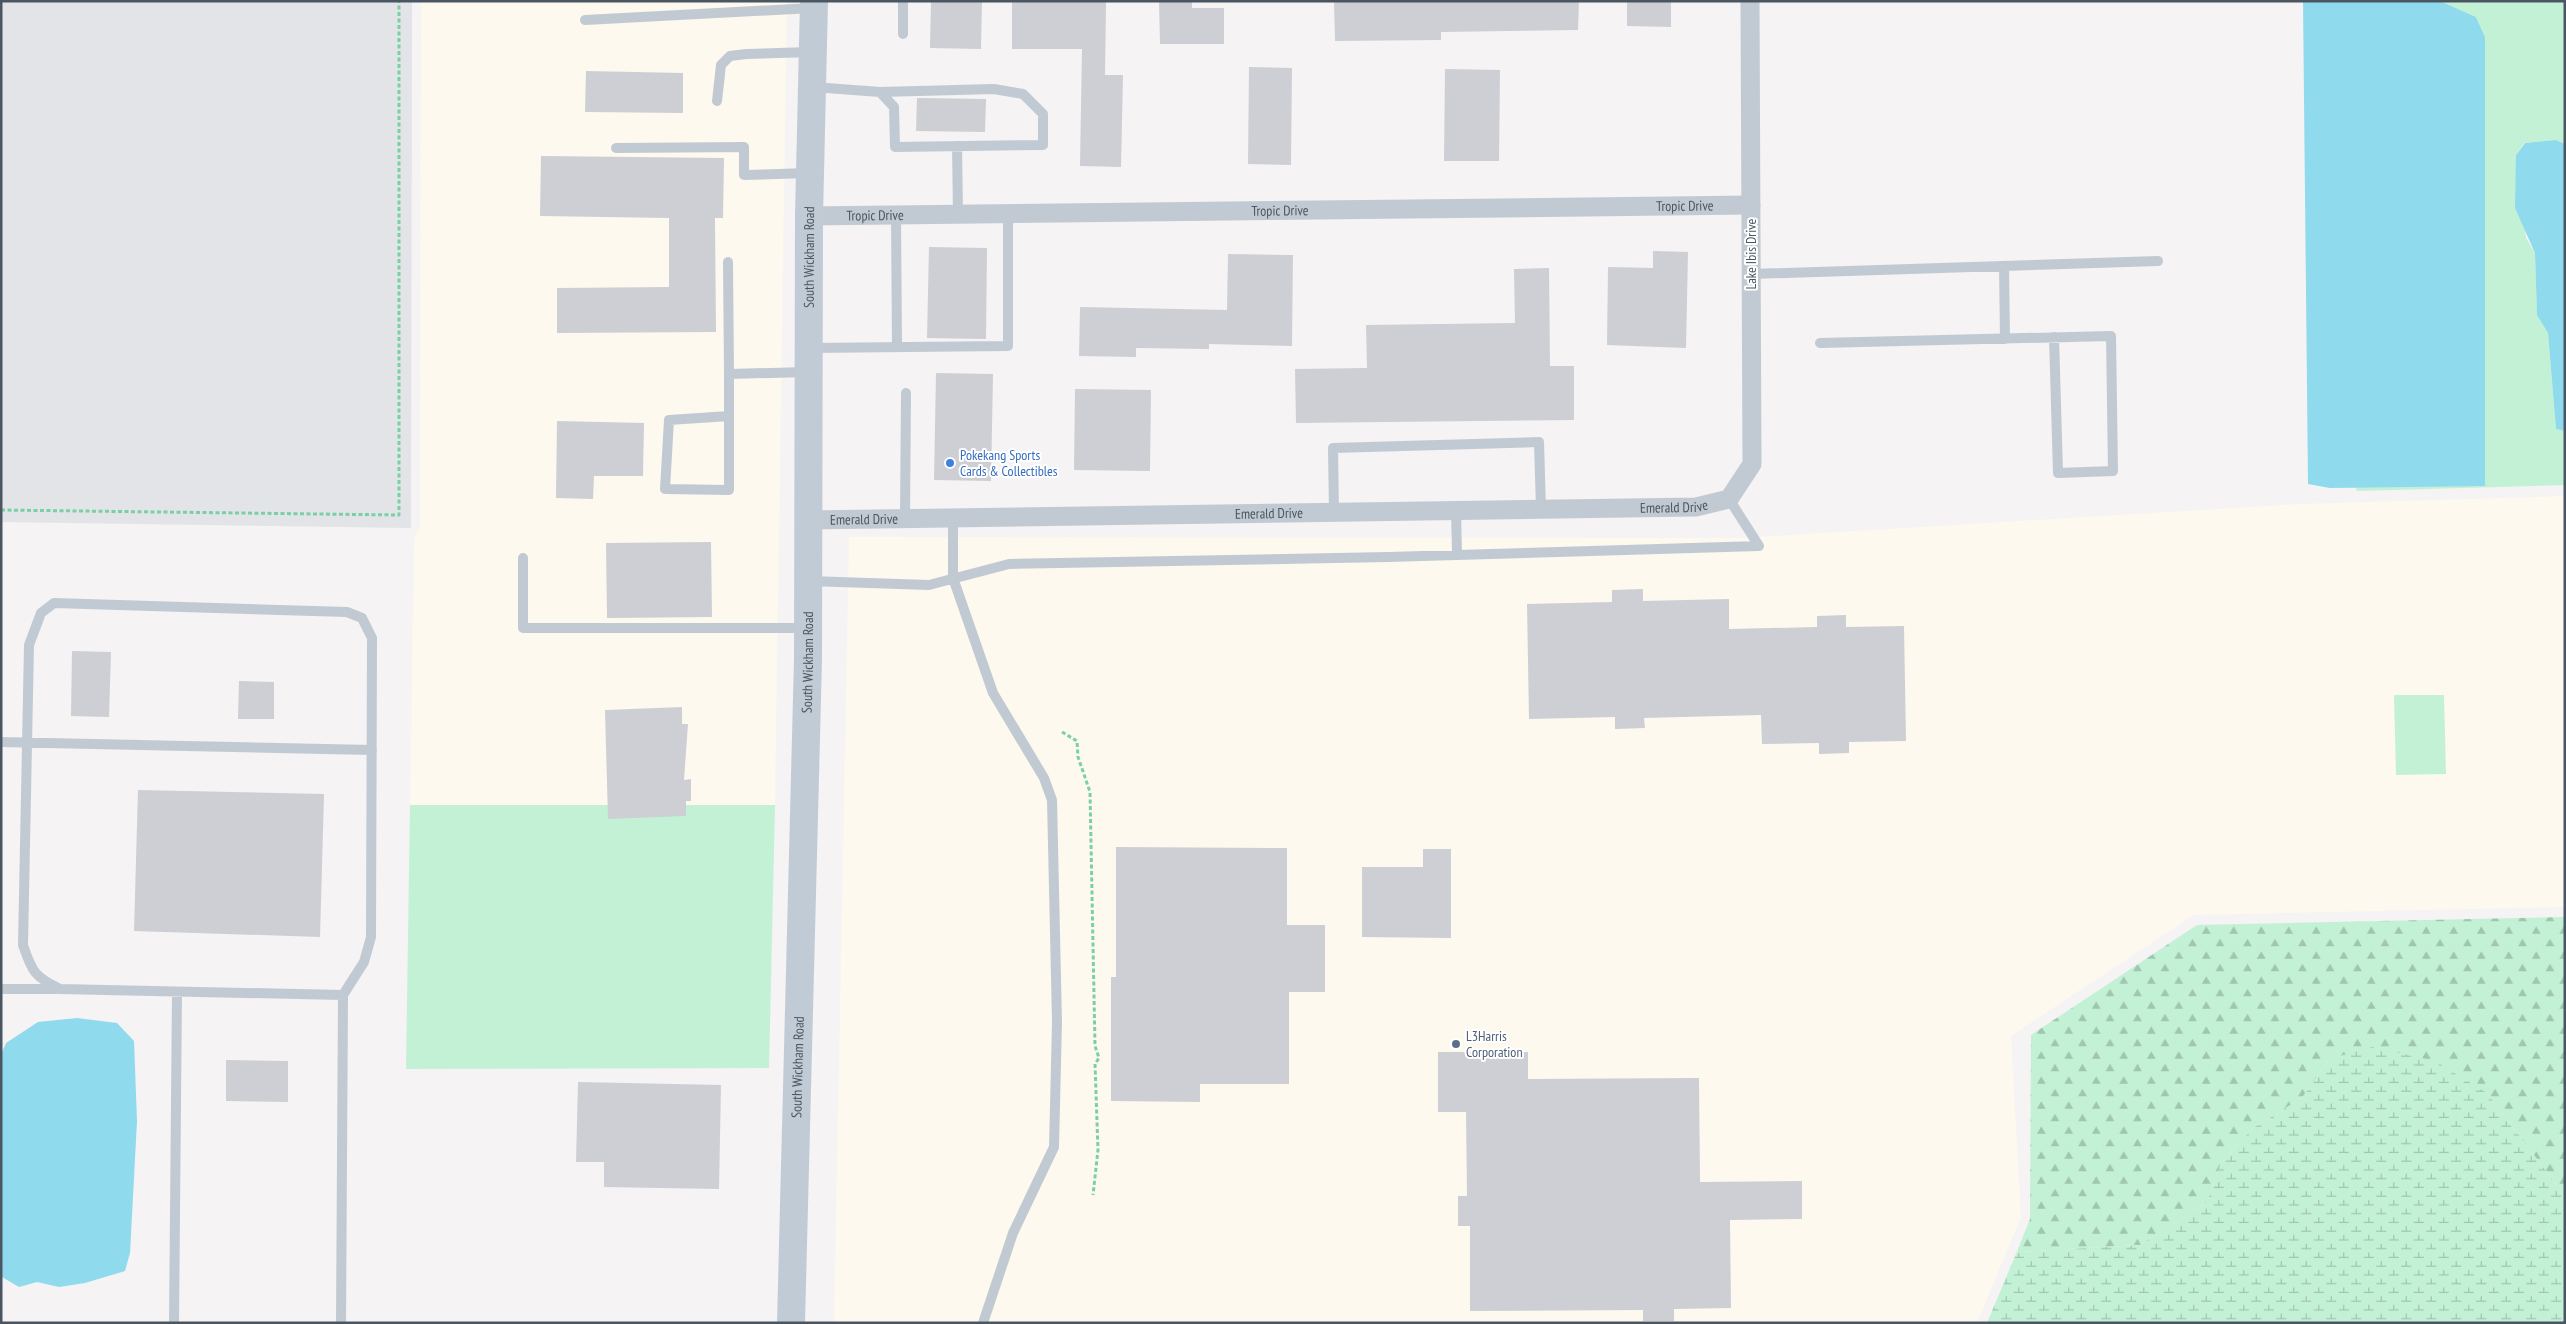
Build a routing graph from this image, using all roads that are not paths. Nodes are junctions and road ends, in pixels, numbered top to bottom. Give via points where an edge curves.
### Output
1 (903, 1) edge
2 (1750, 1) edge
3 (814, 5) edge
4 (585, 20) dead end
5 (904, 34) dead end
6 (812, 52) junction
7 (812, 87) junction
8 (880, 92) junction
9 (716, 101) dead end
10 (958, 146) junction
11 (616, 148) dead end
12 (810, 173) junction
13 (1751, 205) junction
14 (958, 214) junction
15 (1008, 214) junction
16 (809, 216) junction
17 (896, 216) junction
18 (2158, 261) dead end
19 (728, 262) dead end
20 (2004, 266) junction
21 (1751, 274) junction
22 (2054, 337) junction
23 (2005, 338) junction
24 (1820, 343) dead end
25 (897, 347) junction
26 (808, 360) junction
27 (729, 374) junction
28 (906, 393) dead end
29 (729, 416) junction
30 (1728, 499) junction
31 (1541, 509) junction
32 (1456, 511) junction
33 (1334, 512) junction
34 (905, 518) junction
35 (952, 518) junction
36 (808, 520) junction
37 (1457, 554) junction
38 (523, 558) dead end
39 (953, 578) junction
40 (808, 581) junction
41 (808, 628) junction
42 (1, 742) edge
43 (28, 742) junction
44 (372, 750) junction
45 (1, 989) edge
46 (60, 989) junction
47 (177, 993) junction
48 (343, 995) junction
49 (174, 1323) edge
50 (341, 1323) edge
51 (791, 1323) edge
52 (983, 1323) edge

1 - 5 lane
2 - 13 street, Lake Ibis Drive
3 - 4 lane
3 - 6 main road, South Wickham Road
6 - 7 main road, South Wickham Road
6 - 9 lane via 730,56 721,65
7 - 8 lane
7 - 12 main road, South Wickham Road
8 - 10 lane via 894,107 895,147
8 - 10 lane via 994,89 1023,94 1043,114 1043,145
10 - 14 lane
11 - 12 lane via 744,147 744,175
12 - 16 main road, South Wickham Road
13 - 15 street, Tropic Drive
13 - 21 street, Lake Ibis Drive
14 - 15 street, Tropic Drive
14 - 17 street, Tropic Drive
15 - 25 lane via 1008,346
16 - 17 street, Tropic Drive
16 - 26 main road, South Wickham Road
17 - 25 lane
18 - 20 lane
19 - 27 lane
20 - 21 lane
20 - 23 lane
21 - 30 street, Lake Ibis Drive via 1752,464
22 - 22 lane via 2111,336 2114,471 2058,473
22 - 23 lane
23 - 24 lane
25 - 26 lane
26 - 27 lane
26 - 36 main road, South Wickham Road
27 - 29 lane
28 - 34 lane
29 - 29 lane via 729,490 665,489 668,420
30 - 31 street, Emerald Drive via 1696,507
30 - 37 lane via 1759,546
31 - 32 street, Emerald Drive
31 - 33 lane via 1539,442 1333,448
32 - 33 street, Emerald Drive
32 - 37 lane
33 - 35 street, Emerald Drive
34 - 35 street, Emerald Drive
34 - 36 street, Emerald Drive
35 - 39 lane
36 - 40 main road, South Wickham Road
37 - 39 lane via 1009,564
38 - 41 lane via 523,628
39 - 40 lane via 929,585
39 - 52 lane via 994,693 1044,778 1052,800 1057,1022 1054,1148 1013,1233
40 - 41 main road, South Wickham Road
41 - 51 main road, South Wickham Road
42 - 43 lane
43 - 44 lane
43 - 44 lane via 30,645 41,613 54,603 348,612 362,618 372,638
43 - 46 lane via 23,945 31,970
44 - 48 lane via 371,937 364,962
45 - 46 lane
46 - 47 lane
47 - 48 lane
47 - 49 lane
48 - 50 lane

